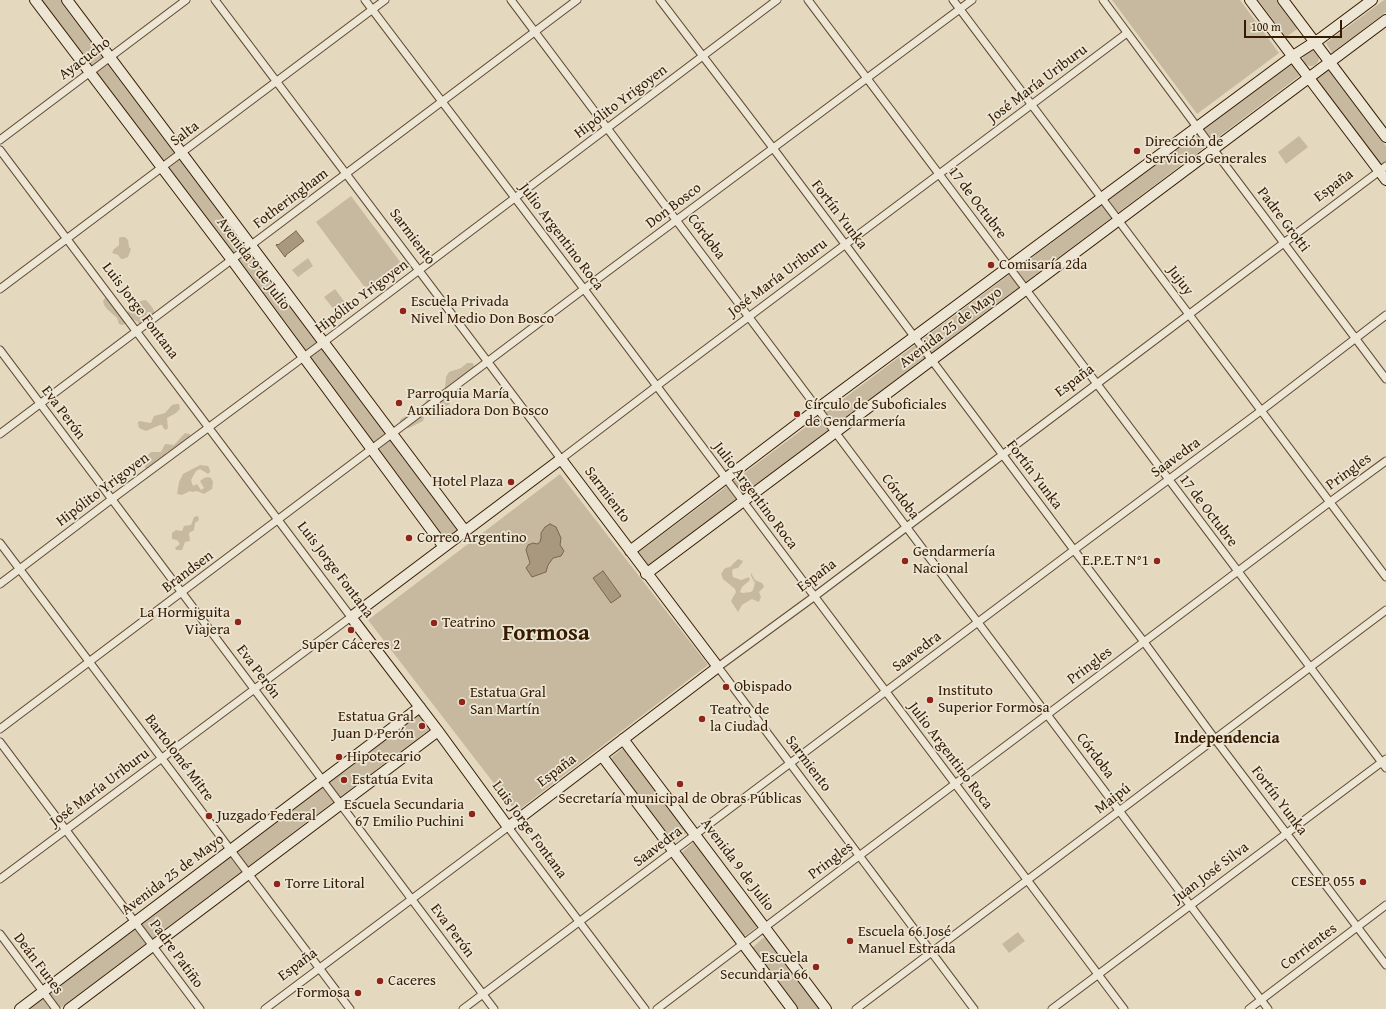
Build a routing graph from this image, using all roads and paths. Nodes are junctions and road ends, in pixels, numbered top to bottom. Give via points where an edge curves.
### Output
1 (35, 0) edge
2 (67, 0) edge
3 (186, 0) edge
4 (215, 0) edge
5 (365, 0) edge
6 (385, 0) edge
7 (511, 0) edge
8 (577, 0) edge
9 (660, 0) edge
10 (777, 0) edge
11 (808, 0) edge
12 (953, 0) edge
13 (972, 0) edge
14 (1103, 0) edge
15 (1250, 0) edge
16 (1283, 0) edge
17 (1372, 0) edge
18 (960, 9) junction
19 (372, 10) junction
20 (1386, 20) edge
21 (535, 32) junction
22 (1127, 32) junction
23 (1315, 42) junction
24 (703, 56) junction
25 (1293, 56) junction
26 (110, 57) junction
27 (1331, 63) junction
28 (90, 72) junction
29 (866, 78) junction
30 (1310, 78) junction
31 (276, 82) junction
32 (442, 102) junction
33 (1032, 105) junction
34 (1197, 128) junction
35 (607, 129) junction
36 (1386, 138) edge
37 (0, 140) edge
38 (773, 148) junction
39 (0, 150) edge
40 (1214, 150) junction
41 (181, 153) junction
42 (162, 168) junction
43 (1383, 169) edge
44 (347, 174) junction
45 (939, 174) junction
46 (1386, 180) edge
47 (514, 198) junction
48 (1102, 198) junction
49 (676, 220) junction
50 (1119, 221) junction
51 (67, 240) junction
52 (1284, 243) junction
53 (251, 245) junction
54 (845, 245) junction
55 (232, 260) junction
56 (1009, 267) junction
57 (418, 270) junction
58 (0, 289) edge
59 (584, 289) junction
60 (1026, 290) junction
61 (1189, 315) junction
62 (1386, 316) edge
63 (749, 317) junction
64 (136, 332) junction
65 (914, 338) junction
66 (1356, 338) junction
67 (324, 342) junction
68 (0, 350) edge
69 (303, 357) junction
70 (932, 361) junction
71 (488, 362) junction
72 (1386, 378) edge
73 (1096, 384) junction
74 (656, 386) junction
75 (40, 404) junction
76 (817, 409) junction
77 (1262, 410) junction
78 (209, 428) junction
79 (835, 433) junction
80 (0, 434) edge
81 (392, 434) junction
82 (372, 449) junction
83 (1002, 454) junction
84 (561, 459) junction
85 (1386, 461) edge
86 (726, 479) junction
87 (1168, 480) junction
88 (112, 499) junction
89 (743, 502) junction
90 (1330, 502) junction
91 (278, 520) junction
92 (906, 527) junction
93 (465, 531) junction
94 (0, 543) edge
95 (444, 547) junction
96 (1074, 550) junction
97 (630, 551) junction
98 (20, 569) junction
99 (1238, 572) junction
100 (646, 574) junction
101 (1386, 577) edge
102 (0, 584) edge
103 (183, 592) junction
104 (814, 596) junction
105 (1386, 610) edge
106 (351, 617) junction
107 (977, 623) junction
108 (1144, 642) junction
109 (90, 662) junction
110 (718, 667) junction
111 (1310, 668) junction
112 (254, 689) junction
113 (886, 692) junction
114 (420, 707) junction
115 (1047, 715) junction
116 (0, 729) edge
117 (438, 731) junction
118 (623, 739) junction
119 (1215, 739) junction
120 (0, 742) edge
121 (602, 756) junction
122 (162, 758) junction
123 (1385, 763) edge
124 (790, 764) junction
125 (323, 780) junction
126 (955, 784) junction
127 (341, 804) junction
128 (1120, 810) junction
129 (508, 827) junction
130 (65, 829) junction
131 (1287, 833) junction
132 (696, 835) junction
133 (231, 850) junction
134 (673, 852) junction
135 (859, 856) junction
136 (249, 873) junction
137 (0, 879) edge
138 (1027, 880) junction
139 (411, 898) junction
140 (1191, 905) junction
141 (1386, 905) edge
142 (136, 922) junction
143 (580, 923) junction
144 (1357, 927) junction
145 (765, 928) junction
146 (0, 934) edge
147 (743, 944) junction
148 (153, 945) junction
149 (932, 952) junction
150 (1386, 965) edge
151 (319, 968) junction
152 (1098, 975) junction
153 (43, 992) junction
154 (483, 994) junction
155 (1261, 1000) junction
156 (20, 1009) edge
157 (56, 1009) edge
158 (69, 1009) edge
159 (200, 1009) edge
160 (265, 1009) edge
161 (350, 1009) edge
162 (463, 1009) edge
163 (494, 1009) edge
164 (645, 1009) edge
165 (658, 1009) edge
166 (792, 1009) edge
167 (826, 1009) edge
168 (856, 1009) edge
169 (974, 1009) edge
170 (1052, 1009) edge
171 (1124, 1009) edge
172 (1249, 1009) edge
173 (1268, 1009) edge

1 - 28 main road, Avenida 9 de Julio
2 - 26 main road, Avenida 9 de Julio
3 - 26 street, Ayacucho
4 - 31 street, Sarmiento
5 - 19 street, Julio Argentino Roca
6 - 19 street, Salta
7 - 21 street, Córdoba
8 - 21 street, Fotheringham
9 - 24 street, Fortín Yunka
10 - 24 street, Hipólito Yrigoyen
11 - 29 street, 17 de Octubre
12 - 18 street, Jujuy
13 - 18 street, Don Bosco
14 - 22 street, Padre Grotti
15 - 25 main road
16 - 23 main road
17 - 23 main road, Avenida 25 de Mayo
18 - 29 street, Don Bosco
18 - 33 street, Jujuy
19 - 31 street, Salta
19 - 32 street, Julio Argentino Roca
20 - 27 main road, Avenida 25 de Mayo
21 - 32 street, Fotheringham
21 - 35 street, Córdoba
22 - 33 street, José María Uriburu
22 - 34 street, Padre Grotti
23 - 25 main road, Avenida 25 de Mayo
23 - 27 main road
24 - 35 street, Hipólito Yrigoyen
24 - 38 street, Fortín Yunka
25 - 30 main road
25 - 34 main road, Avenida 25 de Mayo
26 - 28 street, Ayacucho
26 - 41 main road, Avenida 9 de Julio
27 - 30 main road, Avenida 25 de Mayo
27 - 36 main road
28 - 37 street, Ayacucho
28 - 42 main road, Avenida 9 de Julio
29 - 38 street, Don Bosco
29 - 45 street, 17 de Octubre
30 - 40 main road, Avenida 25 de Mayo
30 - 43 main road
31 - 41 street, Salta
31 - 44 street, Sarmiento
32 - 44 street, Fotheringham
32 - 47 street, Julio Argentino Roca
33 - 45 street, José María Uriburu
33 - 48 street, Jujuy
34 - 40 street, Padre Grotti
34 - 48 main road, Avenida 25 de Mayo
35 - 47 street, Hipólito Yrigoyen
35 - 49 street, Córdoba
38 - 49 street, Don Bosco
38 - 54 street, Fortín Yunka
39 - 51 street, Luis Jorge Fontana
40 - 50 main road, Avenida 25 de Mayo
40 - 52 street, Padre Grotti
41 - 42 street, Salta
41 - 53 main road, Avenida 9 de Julio
42 - 51 street, Salta
42 - 55 main road, Avenida 9 de Julio
43 - 46 main road
43 - 52 street, España
44 - 53 street, Fotheringham
44 - 57 street, Sarmiento
45 - 54 street, José María Uriburu
45 - 56 street, 17 de Octubre
47 - 57 street, Hipólito Yrigoyen
47 - 59 street, Julio Argentino Roca
48 - 50 street, Jujuy
48 - 56 main road, Avenida 25 de Mayo
49 - 59 street, Don Bosco
49 - 63 street, Córdoba
50 - 60 main road, Avenida 25 de Mayo
50 - 61 street, Jujuy
51 - 58 street, Salta
51 - 64 street, Luis Jorge Fontana
52 - 61 street, España
52 - 66 street, Padre Grotti
53 - 55 street, Fotheringham
53 - 67 main road, Avenida 9 de Julio
54 - 63 street, José María Uriburu
54 - 65 street, Fortín Yunka
55 - 64 street, Fotheringham
55 - 69 main road, Avenida 9 de Julio
56 - 60 street, 17 de Octubre
56 - 65 main road, Avenida 25 de Mayo
57 - 67 street, Hipólito Yrigoyen
57 - 71 street, Sarmiento
59 - 71 street, Don Bosco
59 - 74 street, Julio Argentino Roca
60 - 70 main road, Avenida 25 de Mayo
60 - 73 street, 17 de Octubre
61 - 73 street, España
61 - 77 street, Jujuy
62 - 66 street, Saavedra
63 - 74 street, José María Uriburu
63 - 76 street, Córdoba
64 - 75 street, Fotheringham
64 - 78 street, Luis Jorge Fontana
65 - 70 street, Fortín Yunka
65 - 76 main road, Avenida 25 de Mayo
66 - 72 street, Padre Grotti
66 - 77 street, Saavedra
67 - 69 street, Hipólito Yrigoyen
67 - 81 main road, Avenida 9 de Julio
68 - 75 street, Eva Perón
69 - 78 street, Hipólito Yrigoyen
69 - 82 main road, Avenida 9 de Julio
70 - 79 main road, Avenida 25 de Mayo
70 - 83 street, Fortín Yunka
71 - 81 street, Don Bosco
71 - 84 street, Sarmiento
73 - 83 street, España
73 - 87 street, 17 de Octubre
74 - 84 street, José María Uriburu
74 - 86 street, Julio Argentino Roca
75 - 80 street, Fotheringham
75 - 88 street, Eva Perón
76 - 79 street, Córdoba
76 - 86 main road, Avenida 25 de Mayo
77 - 87 street, Saavedra
77 - 90 street, Jujuy
78 - 88 street, Hipólito Yrigoyen
78 - 91 street, Luis Jorge Fontana
79 - 89 main road, Avenida 25 de Mayo
79 - 92 street, Córdoba
81 - 82 street, Brandsen
81 - 93 main road, Avenida 9 de Julio
82 - 91 street, Brandsen
82 - 95 main road, Avenida 9 de Julio
83 - 92 street, España
83 - 96 street, Fortín Yunka
84 - 93 main road
84 - 97 main road, Sarmiento
85 - 90 street, Pringles
86 - 89 street, Julio Argentino Roca
86 - 97 main road, Avenida 25 de Mayo
87 - 96 street, Saavedra
87 - 99 street, 17 de Octubre
88 - 98 street, Hipólito Yrigoyen
88 - 103 street, Eva Perón
89 - 100 main road, Avenida 25 de Mayo
89 - 104 street, Julio Argentino Roca
90 - 99 street, Pringles
90 - 101 street, Jujuy
91 - 103 street, Brandsen
91 - 106 street, Luis Jorge Fontana
92 - 104 street, España
92 - 107 street, Córdoba
93 - 95 main road
94 - 98 street, Bartolomé Mitre
95 - 106 main road
96 - 107 street, Saavedra
96 - 108 street, Fortín Yunka
97 - 100 main road, Sarmiento
98 - 102 street, Hipólito Yrigoyen
98 - 109 street, Bartolomé Mitre
99 - 108 street, Pringles
99 - 111 street, 17 de Octubre
100 - 110 main road, Sarmiento
103 - 109 street, Brandsen
103 - 112 street, Eva Perón
104 - 110 street, España
104 - 113 street, Julio Argentino Roca
105 - 111 street, Maipú
106 - 112 street, José María Uriburu
106 - 114 main road, Luis Jorge Fontana
107 - 113 street, Saavedra
107 - 115 street, Córdoba
108 - 115 street, Pringles
108 - 119 street, Fortín Yunka
109 - 116 street, Brandsen
109 - 122 street, Bartolomé Mitre
110 - 118 main road, España
110 - 124 street, Sarmiento
111 - 119 street, Maipú
111 - 123 street, 17 de Octubre
112 - 122 street, José María Uriburu
112 - 125 street, Eva Perón
113 - 124 street, Saavedra
113 - 126 street, Julio Argentino Roca
114 - 117 main road, Luis Jorge Fontana
114 - 125 main road, Avenida 25 de Mayo
115 - 126 street, Pringles
115 - 128 street, Córdoba
117 - 127 main road
117 - 129 main road, Luis Jorge Fontana
118 - 121 main road, España
118 - 132 main road, Avenida 9 de Julio
119 - 128 street, Maipú
119 - 131 street, Fortín Yunka
120 - 130 street, Padre Patiño
121 - 129 main road, España
121 - 134 main road
122 - 130 street, José María Uriburu
122 - 133 street, Bartolomé Mitre
123 - 131 street, Juan José Silva
124 - 132 street, Saavedra
124 - 135 street, Sarmiento
125 - 127 street, Eva Perón
125 - 133 main road, Avenida 25 de Mayo
126 - 135 street, Pringles
126 - 138 street, Julio Argentino Roca
127 - 136 main road
127 - 139 street, Eva Perón
128 - 138 street, Maipú
128 - 140 street, Córdoba
129 - 139 street, España
129 - 143 street, Luis Jorge Fontana
130 - 137 street, José María Uriburu
130 - 142 street, Padre Patiño
131 - 140 street, Juan José Silva
131 - 144 street, Fortín Yunka
132 - 134 street, Saavedra
132 - 145 main road, Avenida 9 de Julio
133 - 136 street, Bartolomé Mitre
133 - 142 main road, Avenida 25 de Mayo
134 - 143 street, Saavedra
134 - 147 main road
135 - 145 street, Pringles
135 - 149 street, Sarmiento
136 - 148 main road
136 - 151 street, Bartolomé Mitre
138 - 149 street, Maipú
138 - 152 street, Julio Argentino Roca
139 - 151 street, España
139 - 154 street, Eva Perón
140 - 152 street, Juan José Silva
140 - 155 street, Córdoba
141 - 144 street, Corrientes
142 - 148 street, Padre Patiño
142 - 153 main road, Avenida 25 de Mayo
143 - 154 street, Saavedra
143 - 164 street, Luis Jorge Fontana
144 - 150 street, Fortín Yunka
144 - 155 street, Corrientes
145 - 147 street, Pringles
145 - 167 main road, Avenida 9 de Julio
146 - 153 street, Deán Funes
147 - 165 street, Pringles
147 - 166 main road
148 - 158 main road
148 - 159 street, Padre Patiño
149 - 168 street, Maipú
149 - 169 street, Sarmiento
151 - 160 street, España
151 - 161 street, Bartolomé Mitre
152 - 170 street, Juan José Silva
152 - 171 street, Julio Argentino Roca
153 - 156 main road, Avenida 25 de Mayo
153 - 157 street, Deán Funes
154 - 162 street, Saavedra
154 - 163 street, Eva Perón
155 - 172 street, Corrientes
155 - 173 street, Córdoba

